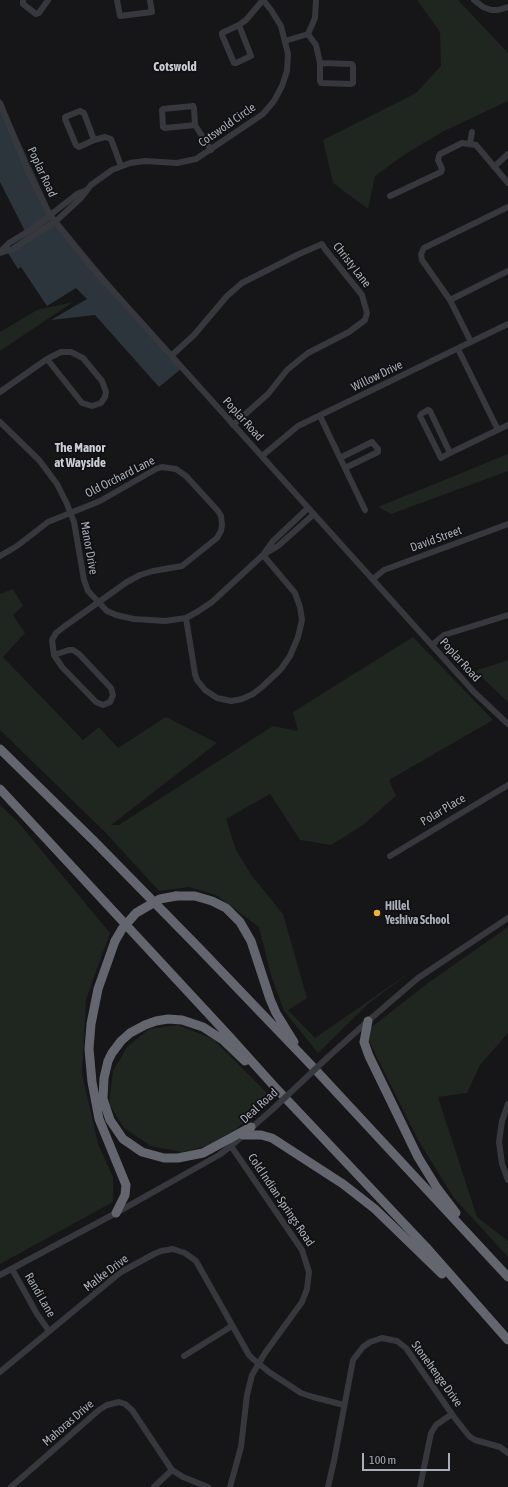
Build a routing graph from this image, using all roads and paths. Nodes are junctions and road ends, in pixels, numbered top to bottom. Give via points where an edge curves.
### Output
1 (23, 0) edge
2 (48, 0) edge
3 (117, 0) edge
4 (150, 0) edge
5 (263, 0) edge
6 (316, 0) edge
7 (474, 0) edge
8 (508, 7) edge
9 (239, 25) junction
10 (308, 34) junction
11 (285, 41) junction
12 (320, 63) junction
13 (0, 103) edge
14 (195, 124) junction
15 (472, 132) dead end
16 (94, 140) junction
17 (470, 143) junction
18 (211, 150) junction
19 (508, 154) edge
20 (121, 166) junction
21 (494, 167) junction
22 (508, 183) edge
23 (87, 190) junction
24 (390, 196) dead end
25 (508, 207) edge
26 (50, 215) junction
27 (55, 222) junction
28 (0, 253) edge
29 (508, 271) edge
30 (450, 300) junction
31 (508, 324) edge
32 (471, 342) junction
33 (458, 349) junction
34 (172, 356) junction
35 (47, 359) junction
36 (0, 392) edge
37 (320, 416) junction
38 (0, 422) edge
39 (234, 425) junction
40 (508, 425) edge
41 (498, 430) junction
42 (450, 453) junction
43 (262, 456) junction
44 (340, 458) junction
45 (345, 468) junction
46 (308, 508) junction
47 (365, 510) dead end
48 (71, 512) junction
49 (314, 514) junction
50 (508, 524) edge
51 (263, 555) junction
52 (0, 556) edge
53 (373, 579) junction
54 (98, 602) junction
55 (508, 615) edge
56 (186, 618) junction
57 (432, 645) junction
58 (54, 655) junction
59 (508, 724) edge
60 (0, 749) edge
61 (508, 785) edge
62 (0, 789) edge
63 (390, 856) dead end
64 (508, 918) edge
65 (368, 1021) junction
66 (303, 1056) junction
67 (273, 1086) junction
68 (508, 1104) edge
69 (251, 1127) junction
70 (243, 1135) junction
71 (232, 1146) junction
72 (508, 1180) edge
73 (116, 1213) junction
74 (469, 1235) junction
75 (12, 1269) junction
76 (0, 1275) edge
77 (508, 1277) edge
78 (491, 1322) junction
79 (232, 1326) junction
80 (49, 1331) junction
81 (508, 1340) edge
82 (184, 1356) dead end
83 (258, 1363) junction
84 (0, 1372) edge
85 (344, 1404) junction
86 (452, 1414) junction
87 (508, 1453) edge
88 (172, 1470) junction
89 (11, 1487) edge
90 (154, 1487) edge
91 (208, 1487) edge
92 (230, 1487) edge
93 (328, 1487) edge
94 (420, 1487) edge

1 - 2 street via 23,4 36,14
3 - 4 street via 120,16 152,12
5 - 9 street
5 - 11 street, Cotswold Circle via 278,19
6 - 10 street via 315,18
7 - 8 street via 483,8 492,10
9 - 9 street via 252,56 236,64 222,33
10 - 11 street
10 - 12 street via 316,45
11 - 18 street, Cotswold Circle via 288,54 286,71 274,101 258,118
12 - 12 street via 352,64 353,83 322,83
13 - 26 street, Poplar Road via 29,174
14 - 14 street via 193,106 162,110 162,127
14 - 18 street
15 - 17 street
16 - 16 street via 82,112 77,111 65,117 77,147
16 - 20 street via 105,136 111,139
17 - 21 street via 479,148
17 - 24 street via 462,143 440,154 438,160 441,172
18 - 20 street, Cotswold Circle via 183,163 145,161
19 - 21 street
20 - 23 street, Cotswold Circle via 107,173
21 - 22 street
23 - 26 street, Cotswold Circle via 77,194
23 - 27 street, Cotswold Circle
25 - 30 street via 422,251 422,260
26 - 27 street, Poplar Road
26 - 28 street via 9,243
27 - 28 street via 13,249
27 - 34 street, Poplar Road via 87,262
29 - 30 street
30 - 32 street
31 - 32 street, Willow Drive
32 - 33 street, Willow Drive
33 - 37 street, Willow Drive
33 - 41 street
34 - 39 street, Poplar Road
34 - 39 street, Christy Lane via 242,283 322,244 362,295 367,313 365,320 349,332 298,360 268,394
35 - 35 street via 65,352 83,358 104,385 104,400 92,406 82,403
35 - 36 street
37 - 43 street, Willow Drive via 294,428
37 - 44 street
38 - 48 street, Manor Drive via 50,473
39 - 43 street, Poplar Road
40 - 41 street
41 - 42 street
42 - 42 street via 430,411 421,414 441,458
43 - 46 street, Poplar Road
44 - 45 street
44 - 45 street via 372,442 378,449 378,452
45 - 47 street
46 - 49 street, Poplar Road
46 - 51 street, Manor Drive via 273,541
48 - 52 street, Old Orchard Lane via 48,522
48 - 54 street, Manor Drive via 77,532 84,580 91,595
48 - 54 street, Old Orchard Lane via 100,501 156,469 168,467 186,476 221,516 222,525 218,535 188,562 175,568 140,575
49 - 51 street, Manor Drive via 278,546
49 - 53 street, Poplar Road
50 - 53 street, David Street via 384,570
51 - 56 street, Manor Drive via 205,608
51 - 56 street via 295,593 302,620 290,656 262,688 247,697 232,701 217,698 205,690 195,674
53 - 57 street, Poplar Road
54 - 56 street, Manor Drive via 107,611 124,617 165,621
54 - 58 street, Old Orchard Lane via 56,633 52,640
55 - 57 street via 444,635
57 - 59 street, Poplar Road via 474,692
58 - 58 street via 62,667 96,702 103,705 110,702 113,695 111,688 79,654 69,650
60 - 66 highway via 156,904
61 - 63 street, Polar Place
62 - 67 highway via 182,984
64 - 65 street, Deal Road via 418,978
65 - 69 street, Deal Road, bridge
65 - 74 highway via 365,1046 393,1109 420,1162
66 - 73 highway, bridge via 276,1013 251,941 240,922 226,908 195,896 176,896 160,899 136,912 122,929 102,973 91,1024 89,1049 99,1119 126,1185 123,1201
66 - 74 highway
67 - 69 highway via 216,1034 182,1020 156,1021 135,1030 121,1041 108,1061 103,1084 107,1114 123,1139 142,1152 170,1158 194,1156 215,1148
67 - 78 highway via 426,1247
68 - 72 street via 499,1142 502,1164
69 - 70 street, Deal Road
70 - 71 street, Deal Road
70 - 78 highway via 266,1135 278,1140 359,1196 384,1217
71 - 73 street, Deal Road
71 - 83 street, Cold Indian Springs Road via 302,1250 309,1268 307,1289 302,1302
73 - 75 street, Deal Road
74 - 77 highway
75 - 76 street, Deal Road
75 - 80 street, Randi Lane
78 - 81 highway
79 - 80 street, Malke Drive via 196,1261 185,1253 169,1249 121,1272
79 - 82 street
79 - 83 street, Malke Drive via 249,1355
80 - 84 street, Malke Drive
83 - 85 street, Malke Drive via 301,1393
83 - 92 street, Cold Indian Springs Road via 249,1385 242,1447
85 - 86 street, Stonehenge Drive via 356,1355 370,1342 387,1338 397,1341 406,1348
85 - 93 street, Stonehenge Drive
86 - 87 street, Stonehenge Drive via 475,1440 500,1446
86 - 94 street via 436,1425 431,1433
88 - 89 street, Mahoras Drive via 132,1410 125,1404 113,1402 99,1410
88 - 90 street
88 - 91 street, Mahoras Drive

